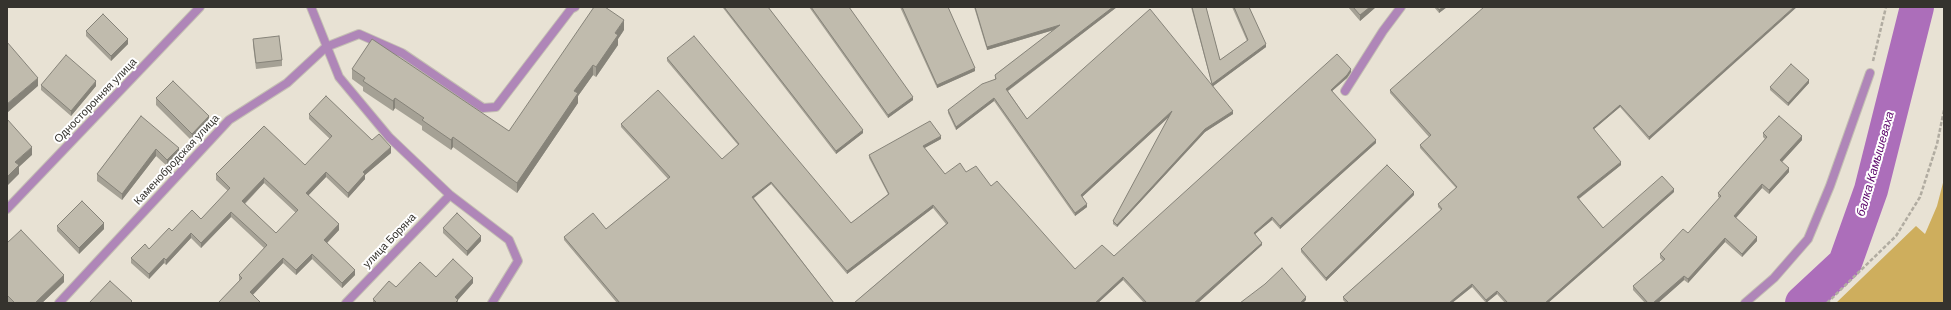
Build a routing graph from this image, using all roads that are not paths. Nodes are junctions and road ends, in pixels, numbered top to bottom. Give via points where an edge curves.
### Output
1 (200, 7) edge
2 (311, 7) edge
3 (575, 7) edge
4 (1401, 7) edge
5 (326, 47) junction
6 (1870, 73) road end
7 (1345, 91) dead end
8 (450, 195) junction
9 (7, 210) edge
10 (59, 303) edge
11 (346, 303) edge
12 (492, 303) edge
13 (1746, 303) edge

1 - 9 street, Односторонняя улица
2 - 5 street
3 - 5 street via 496,107 483,108 402,53 359,34
4 - 7 street
5 - 8 street via 339,77 389,137
5 - 10 street, Каменобродская улица via 287,83 229,120
6 - 13 street via 1830,186 1808,239 1774,278
8 - 11 street, улица Боряна
8 - 12 street via 509,240 518,261

